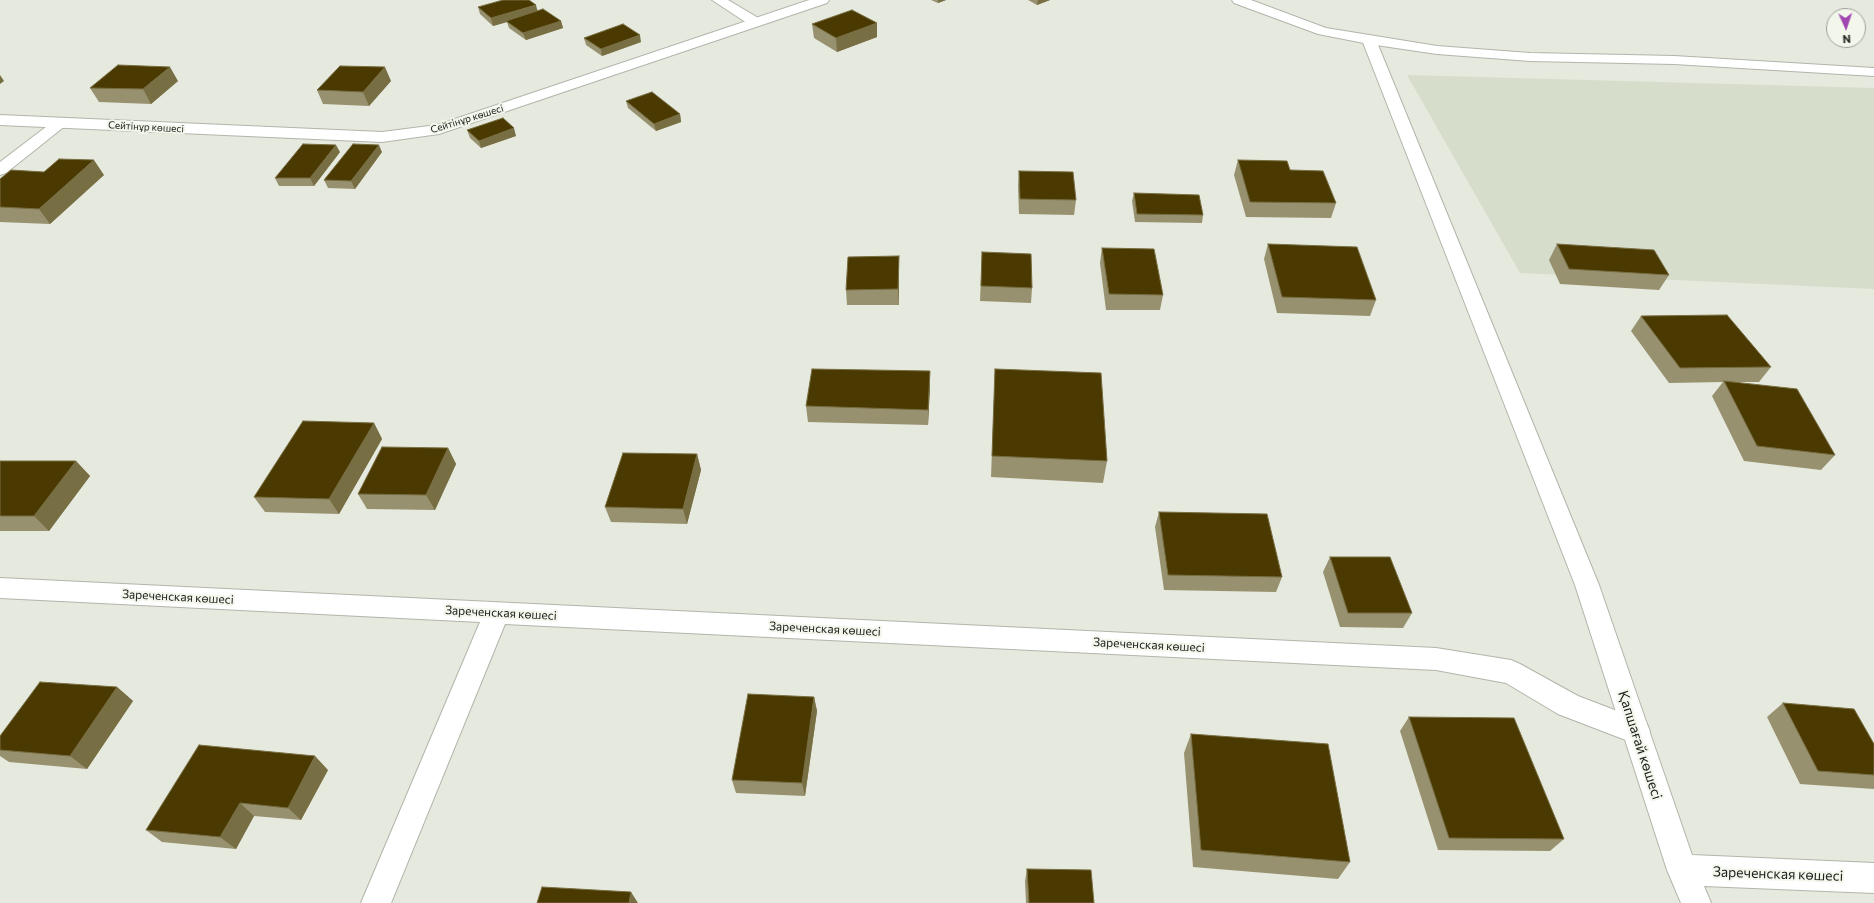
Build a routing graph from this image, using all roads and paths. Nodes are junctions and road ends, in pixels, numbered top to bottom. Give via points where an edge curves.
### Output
1 (719, 0) edge
2 (822, 0) edge
3 (1239, 0) edge
4 (755, 22) junction
5 (1369, 40) junction
6 (1874, 72) edge
7 (0, 120) edge
8 (60, 123) junction
9 (0, 170) edge
10 (0, 588) edge
11 (497, 613) junction
12 (1636, 732) junction
13 (1682, 870) junction
14 (1874, 878) edge
15 (376, 903) edge
16 (1696, 903) edge

1 - 4 street
2 - 4 street, Сейтінұр көшесі
3 - 5 street via 1323,31
4 - 8 street, Сейтінұр көшесі via 439,129 382,137
5 - 6 street via 1437,50 1530,57 1674,60
5 - 12 street, Қапшағай көшесі via 1587,585
7 - 8 street, Сейтінұр көшесі
8 - 9 street
10 - 11 street, Зареченская көшесі
11 - 12 street, Зареченская көшесі via 1436,659 1511,672 1568,705
11 - 15 street
12 - 13 street, Қапшағай көшесі
13 - 14 street, Зареченская көшесі
13 - 16 street, Қапшағай көшесі

